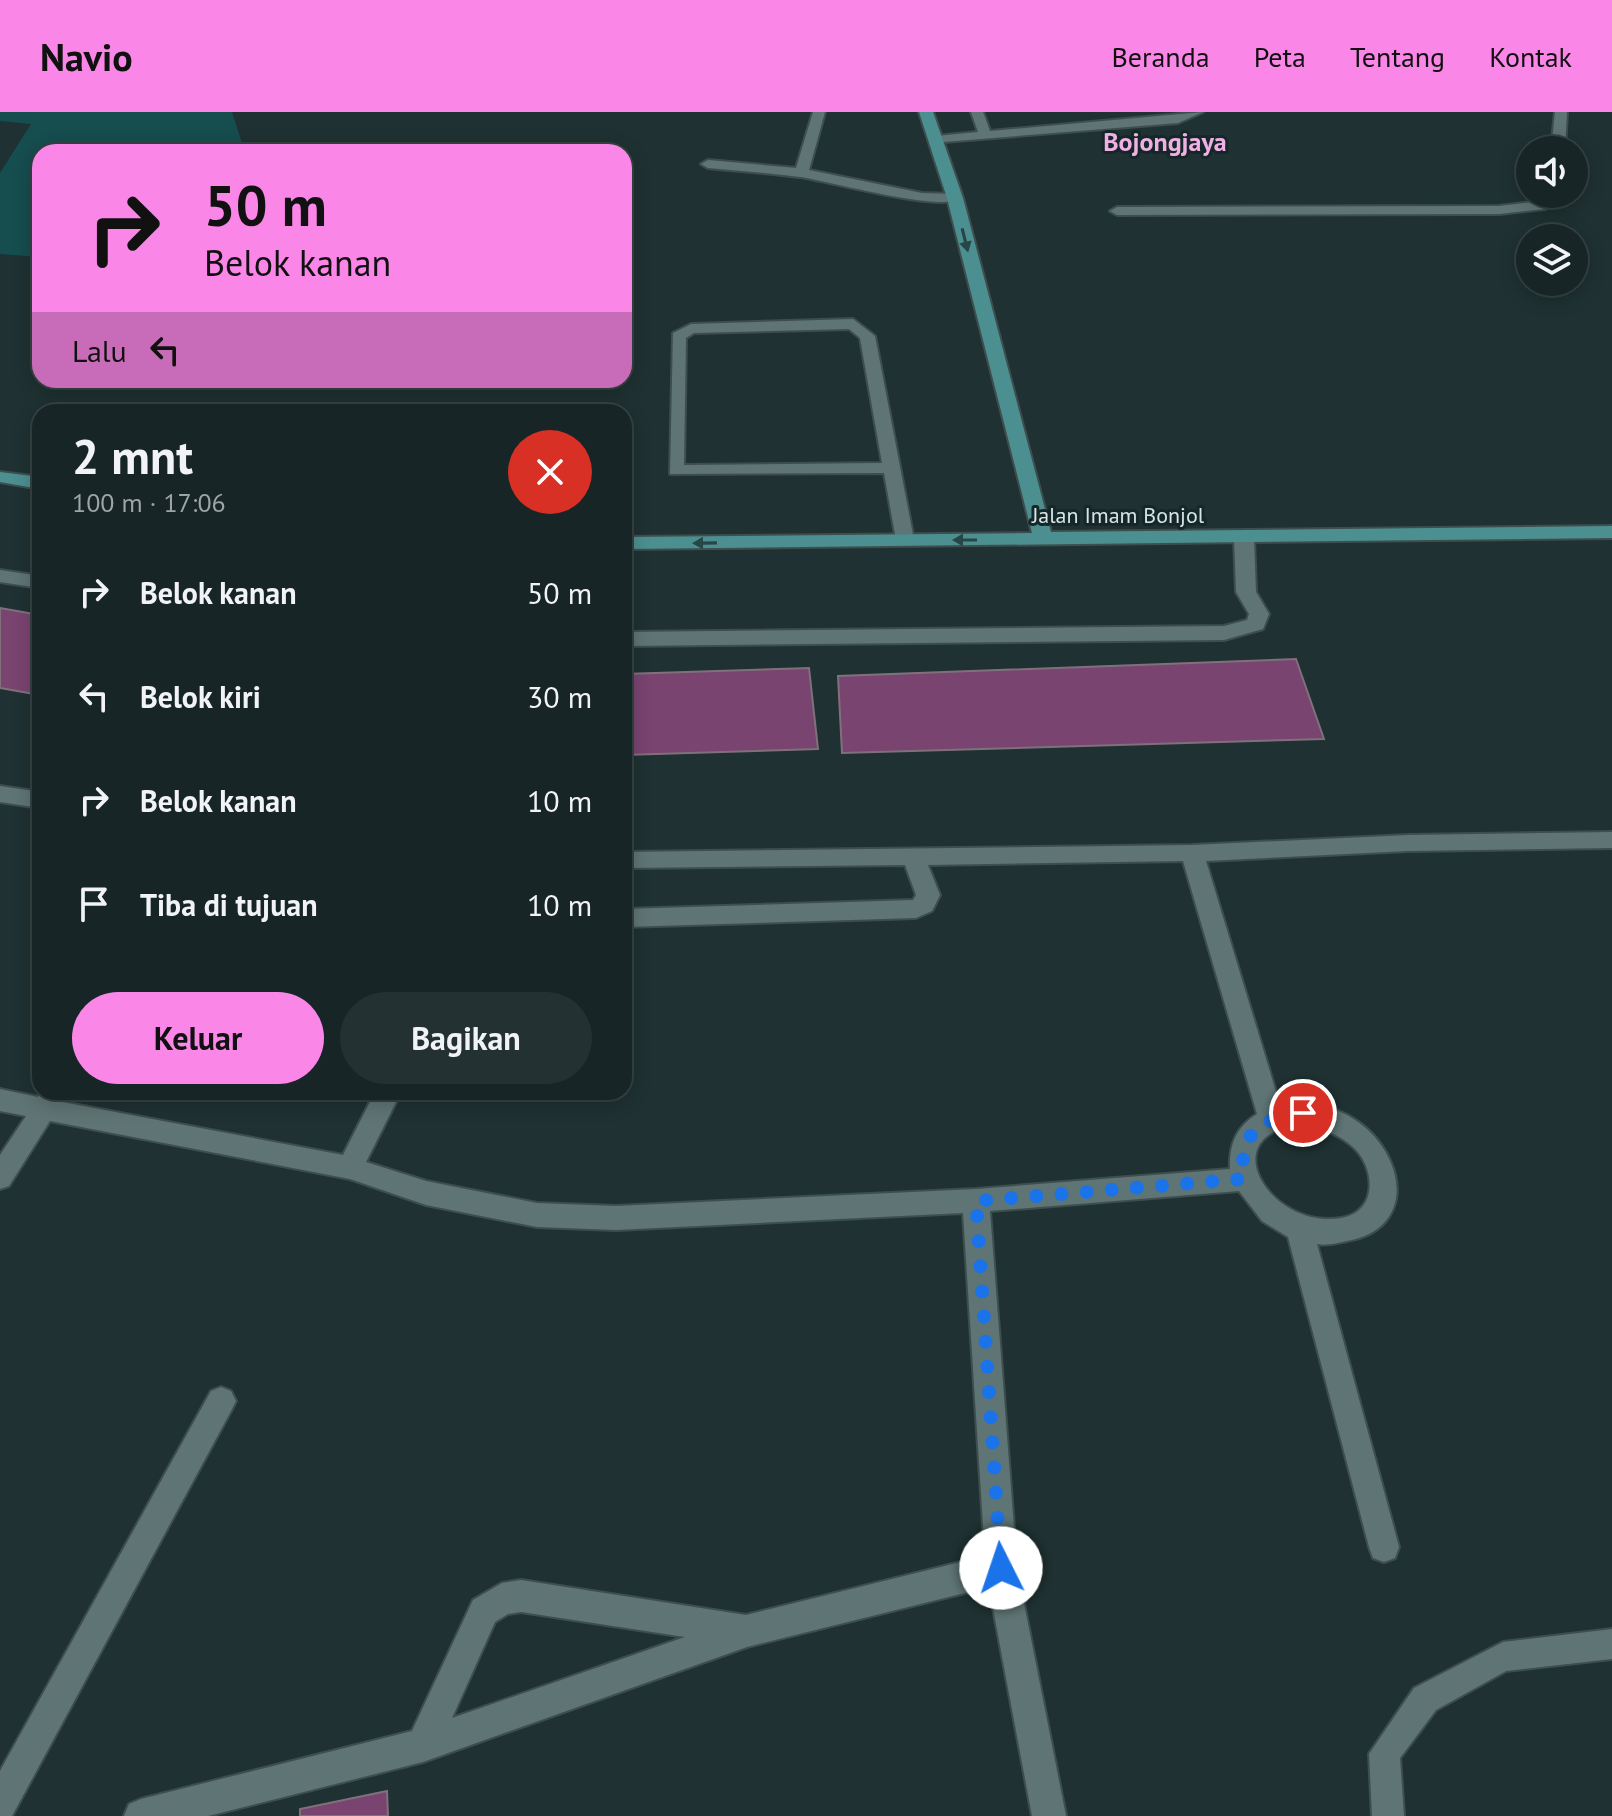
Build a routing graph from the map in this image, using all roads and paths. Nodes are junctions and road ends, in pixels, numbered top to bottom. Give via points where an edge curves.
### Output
1 (819, 112) edge
2 (926, 112) edge
3 (977, 112) edge
4 (1197, 112) edge
5 (1561, 112) edge
6 (1176, 116) edge
7 (1559, 136) edge
8 (986, 137) junction
9 (936, 140) junction
10 (708, 164) dead end
11 (801, 173) junction
12 (955, 198) junction
13 (1517, 208) edge
14 (1117, 211) dead end
15 (890, 468) junction
16 (0, 477) edge
17 (32, 482) edge
18 (1612, 532) edge
19 (1244, 538) junction
20 (905, 540) junction
21 (1043, 540) junction
22 (632, 543) edge
23 (0, 576) edge
24 (32, 581) edge
25 (632, 639) edge
26 (0, 794) edge
27 (32, 799) edge
28 (1612, 840) edge
29 (1192, 853) junction
30 (913, 855) junction
31 (632, 860) edge
32 (632, 918) edge
33 (0, 1100) edge
34 (49, 1100) edge
35 (384, 1100) edge
36 (1271, 1118) junction
37 (350, 1168) junction
38 (0, 1178) edge
39 (1243, 1179) junction
40 (976, 1201) junction
41 (1300, 1231) junction
42 (221, 1401) dead end
43 (1384, 1547) dead end
44 (1001, 1568) junction
45 (747, 1631) junction
46 (1612, 1644) edge
47 (423, 1745) junction
48 (0, 1804) edge
49 (141, 1816) edge
50 (1049, 1816) edge
51 (1388, 1816) edge

1 - 11 lane
2 - 9 main road
3 - 8 lane
4 - 6 lane
5 - 7 lane
6 - 8 lane
8 - 9 lane
9 - 12 main road
10 - 11 lane
11 - 12 lane via 922,197
12 -> 21 main road
13 - 14 lane
15 - 15 lane via 862,329 853,324 691,329 678,336 676,470
15 - 20 lane
16 - 17 main road
18 - 19 main road, Jalan Imam Bonjol
19 - 21 main road, Jalan Imam Bonjol
19 - 25 street via 1246,592 1259,614 1256,624 1224,633
21 -> 20 main road, Jalan Imam Bonjol
20 -> 22 main road, Jalan Imam Bonjol
23 - 24 street
26 - 27 street
28 - 29 street
29 - 30 street
29 - 36 street
30 - 31 street
30 - 32 street via 928,895 916,909
33 - 34 street
34 - 37 street
34 - 38 street
35 - 37 street
36 - 39 street via 1251,1132 1242,1154
36 - 41 street via 1303,1113 1337,1121 1366,1141 1383,1169 1383,1199 1367,1223 1337,1234
37 - 40 street via 426,1193 537,1215 616,1218
39 - 40 street
39 - 41 street via 1265,1210
40 - 44 street
41 - 43 street
42 - 48 street
44 - 45 street
44 - 50 street
45 - 47 street
45 - 47 street via 521,1596 502,1599 484,1611
46 - 51 lane via 1503,1657 1425,1699 1384,1754
47 - 49 street

